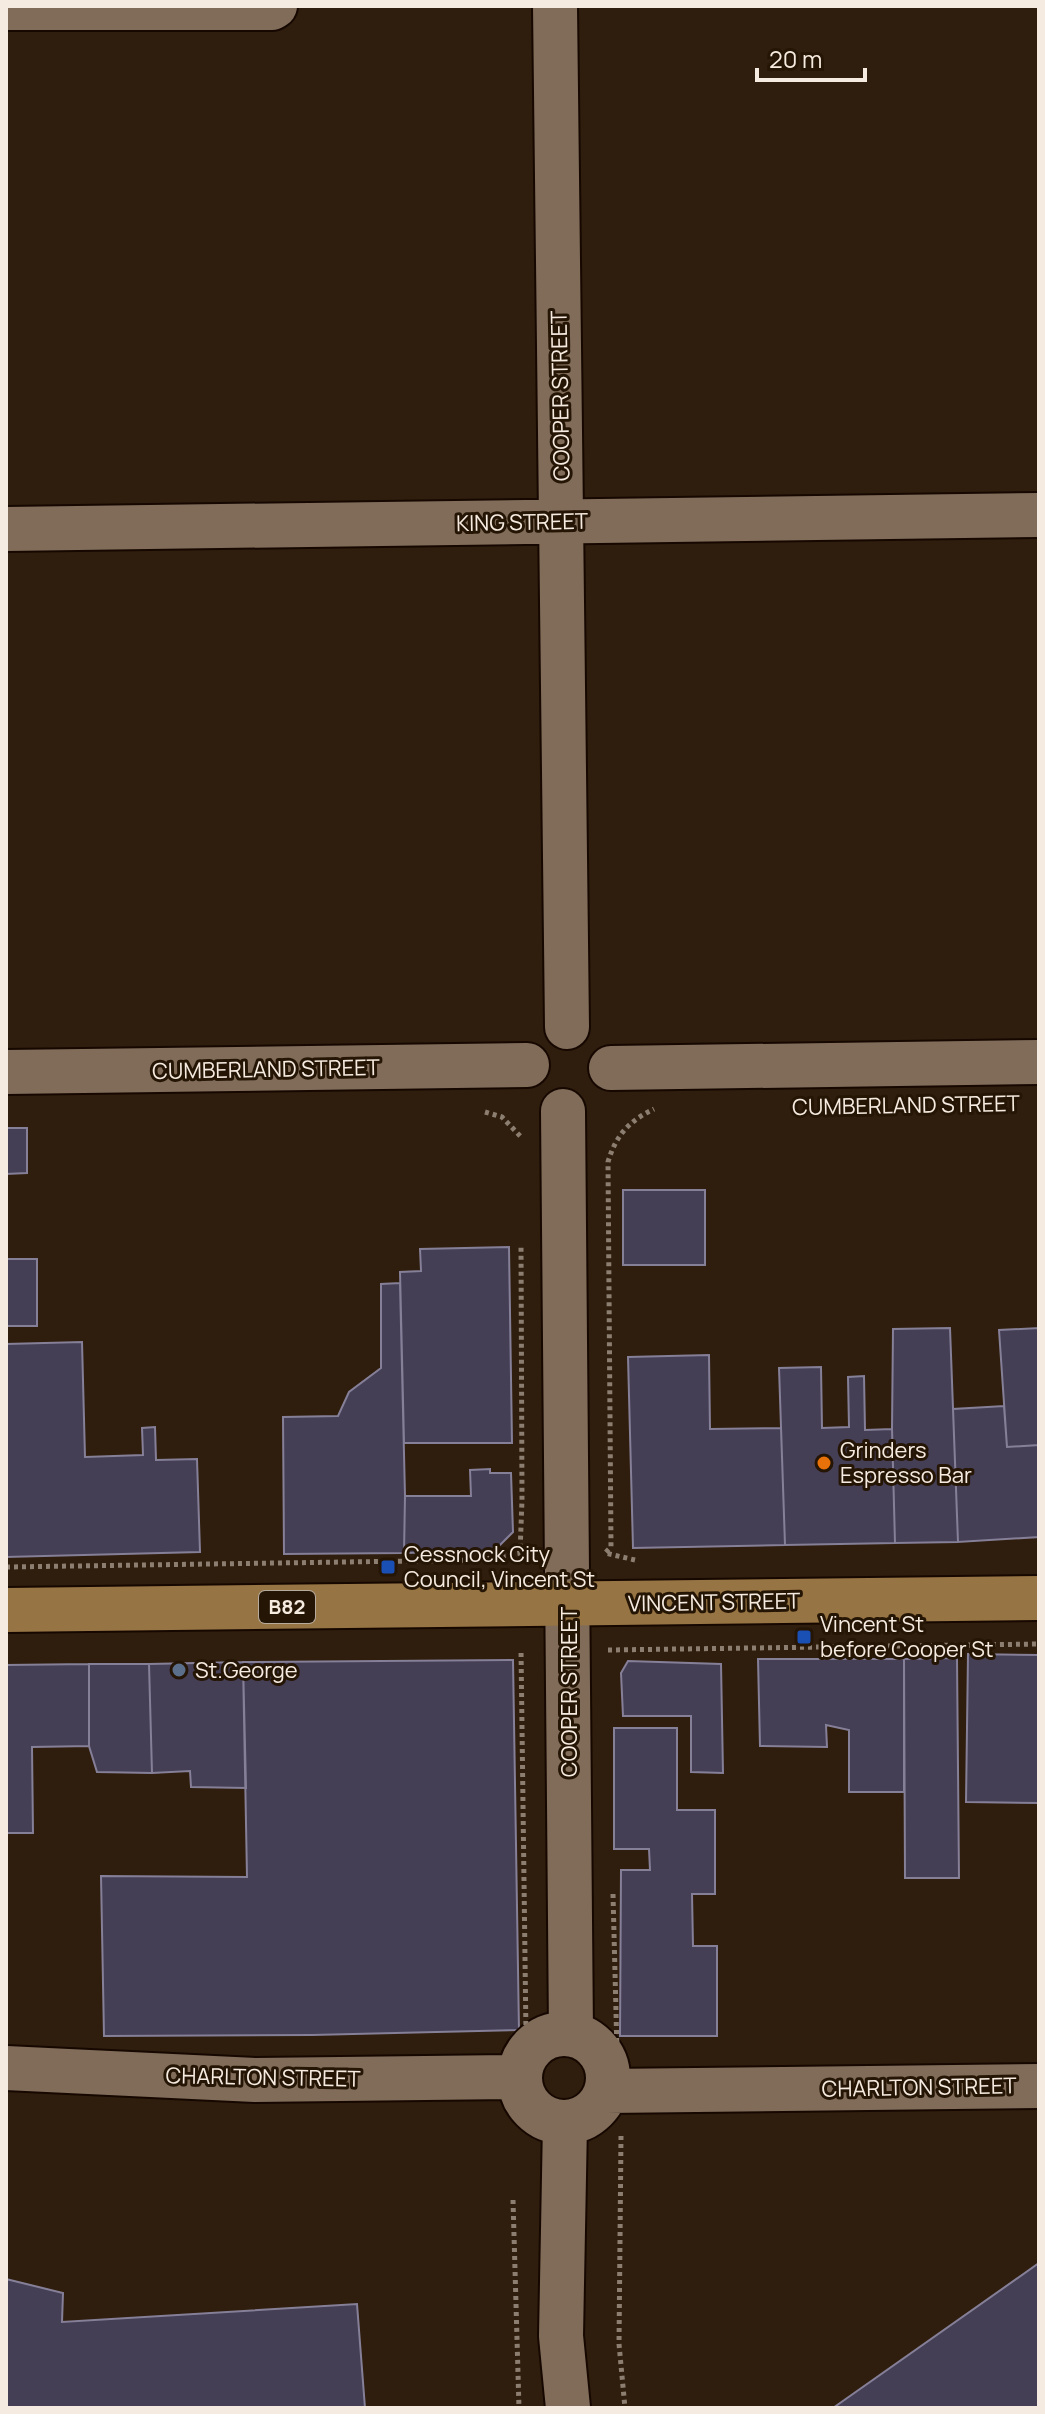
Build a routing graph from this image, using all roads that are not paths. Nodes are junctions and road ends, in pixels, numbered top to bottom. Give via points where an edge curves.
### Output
1 (275, 6) edge
2 (555, 6) edge
3 (6, 8) edge
4 (1039, 515) edge
5 (561, 521) junction
6 (6, 529) edge
7 (567, 1027) junction
8 (1039, 1062) edge
9 (527, 1065) junction
10 (611, 1068) junction
11 (6, 1072) edge
12 (563, 1111) junction
13 (1039, 1598) edge
14 (568, 1603) junction
15 (6, 1610) edge
16 (571, 2034) junction
17 (523, 2056) junction
18 (6, 2068) edge
19 (1039, 2086) edge
20 (606, 2091) junction
21 (565, 2123) junction
22 (568, 2408) edge

1 - 3 street
2 - 5 street, COOPER STREET
4 - 5 street, KING STREET
5 - 6 street, KING STREET
5 - 7 street, COOPER STREET
7 - 9 street via 538,1040
7 - 10 street via 582,1028 597,1038
8 - 10 street, CUMBERLAND STREET
9 - 11 street, CUMBERLAND STREET
9 - 12 street via 537,1097
10 - 12 street via 602,1096 581,1109
12 - 14 street, COOPER STREET
13 - 14 main road, VINCENT STREET / B82
14 - 15 main road, VINCENT STREET / B82
14 - 16 street, COOPER STREET
16 - 17 street via 547,2037
16 - 20 street via 602,2055
17 - 18 street, CHARLTON STREET via 255,2080
17 - 21 street via 525,2100 532,2110
19 - 20 street, CHARLTON STREET
20 - 21 street via 591,2114
21 - 22 street via 561,2336

